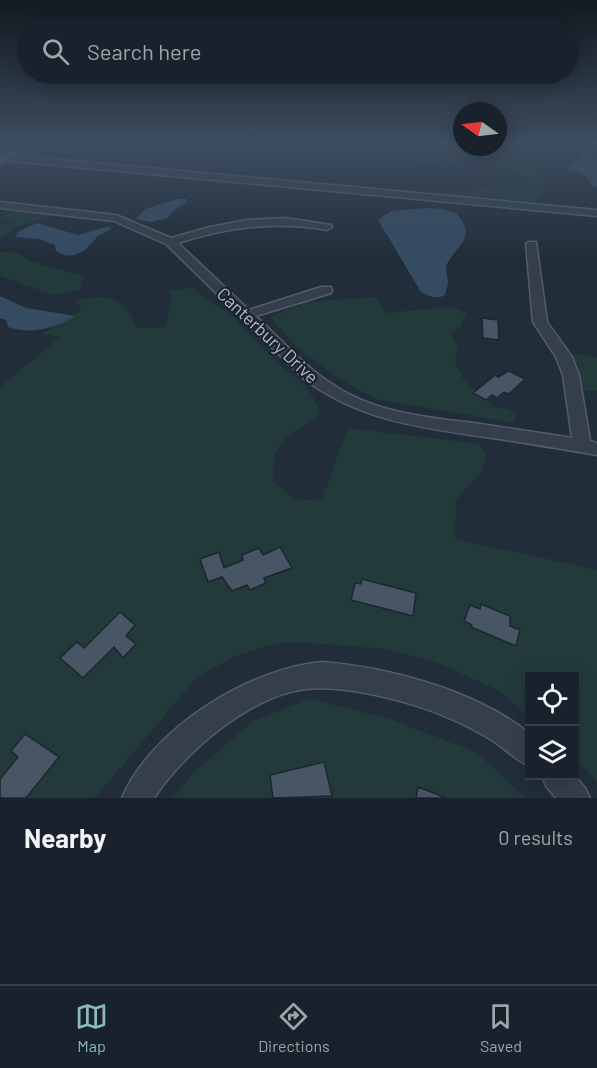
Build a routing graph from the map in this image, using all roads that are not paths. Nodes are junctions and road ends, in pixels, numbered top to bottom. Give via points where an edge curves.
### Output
1 (247, 181) edge
2 (0, 207) edge
3 (597, 213) edge
4 (327, 227) dead end
5 (170, 242) junction
6 (532, 244) dead end
7 (326, 290) dead end
8 (246, 315) junction
9 (589, 447) edge
10 (525, 747) edge
11 (559, 780) edge
12 (137, 798) edge
13 (575, 798) edge

1 - 3 street
2 - 5 street, Canterbury Drive via 131,224
4 - 5 street via 292,221 255,221
5 - 8 street, Canterbury Drive
6 - 9 street via 538,314 542,328 568,366
7 - 8 street
8 - 9 street, Canterbury Drive via 318,383 352,402 438,424
10 - 12 street via 477,716 428,696 351,678 319,675 290,680 260,692 215,717 176,748
11 - 13 street

